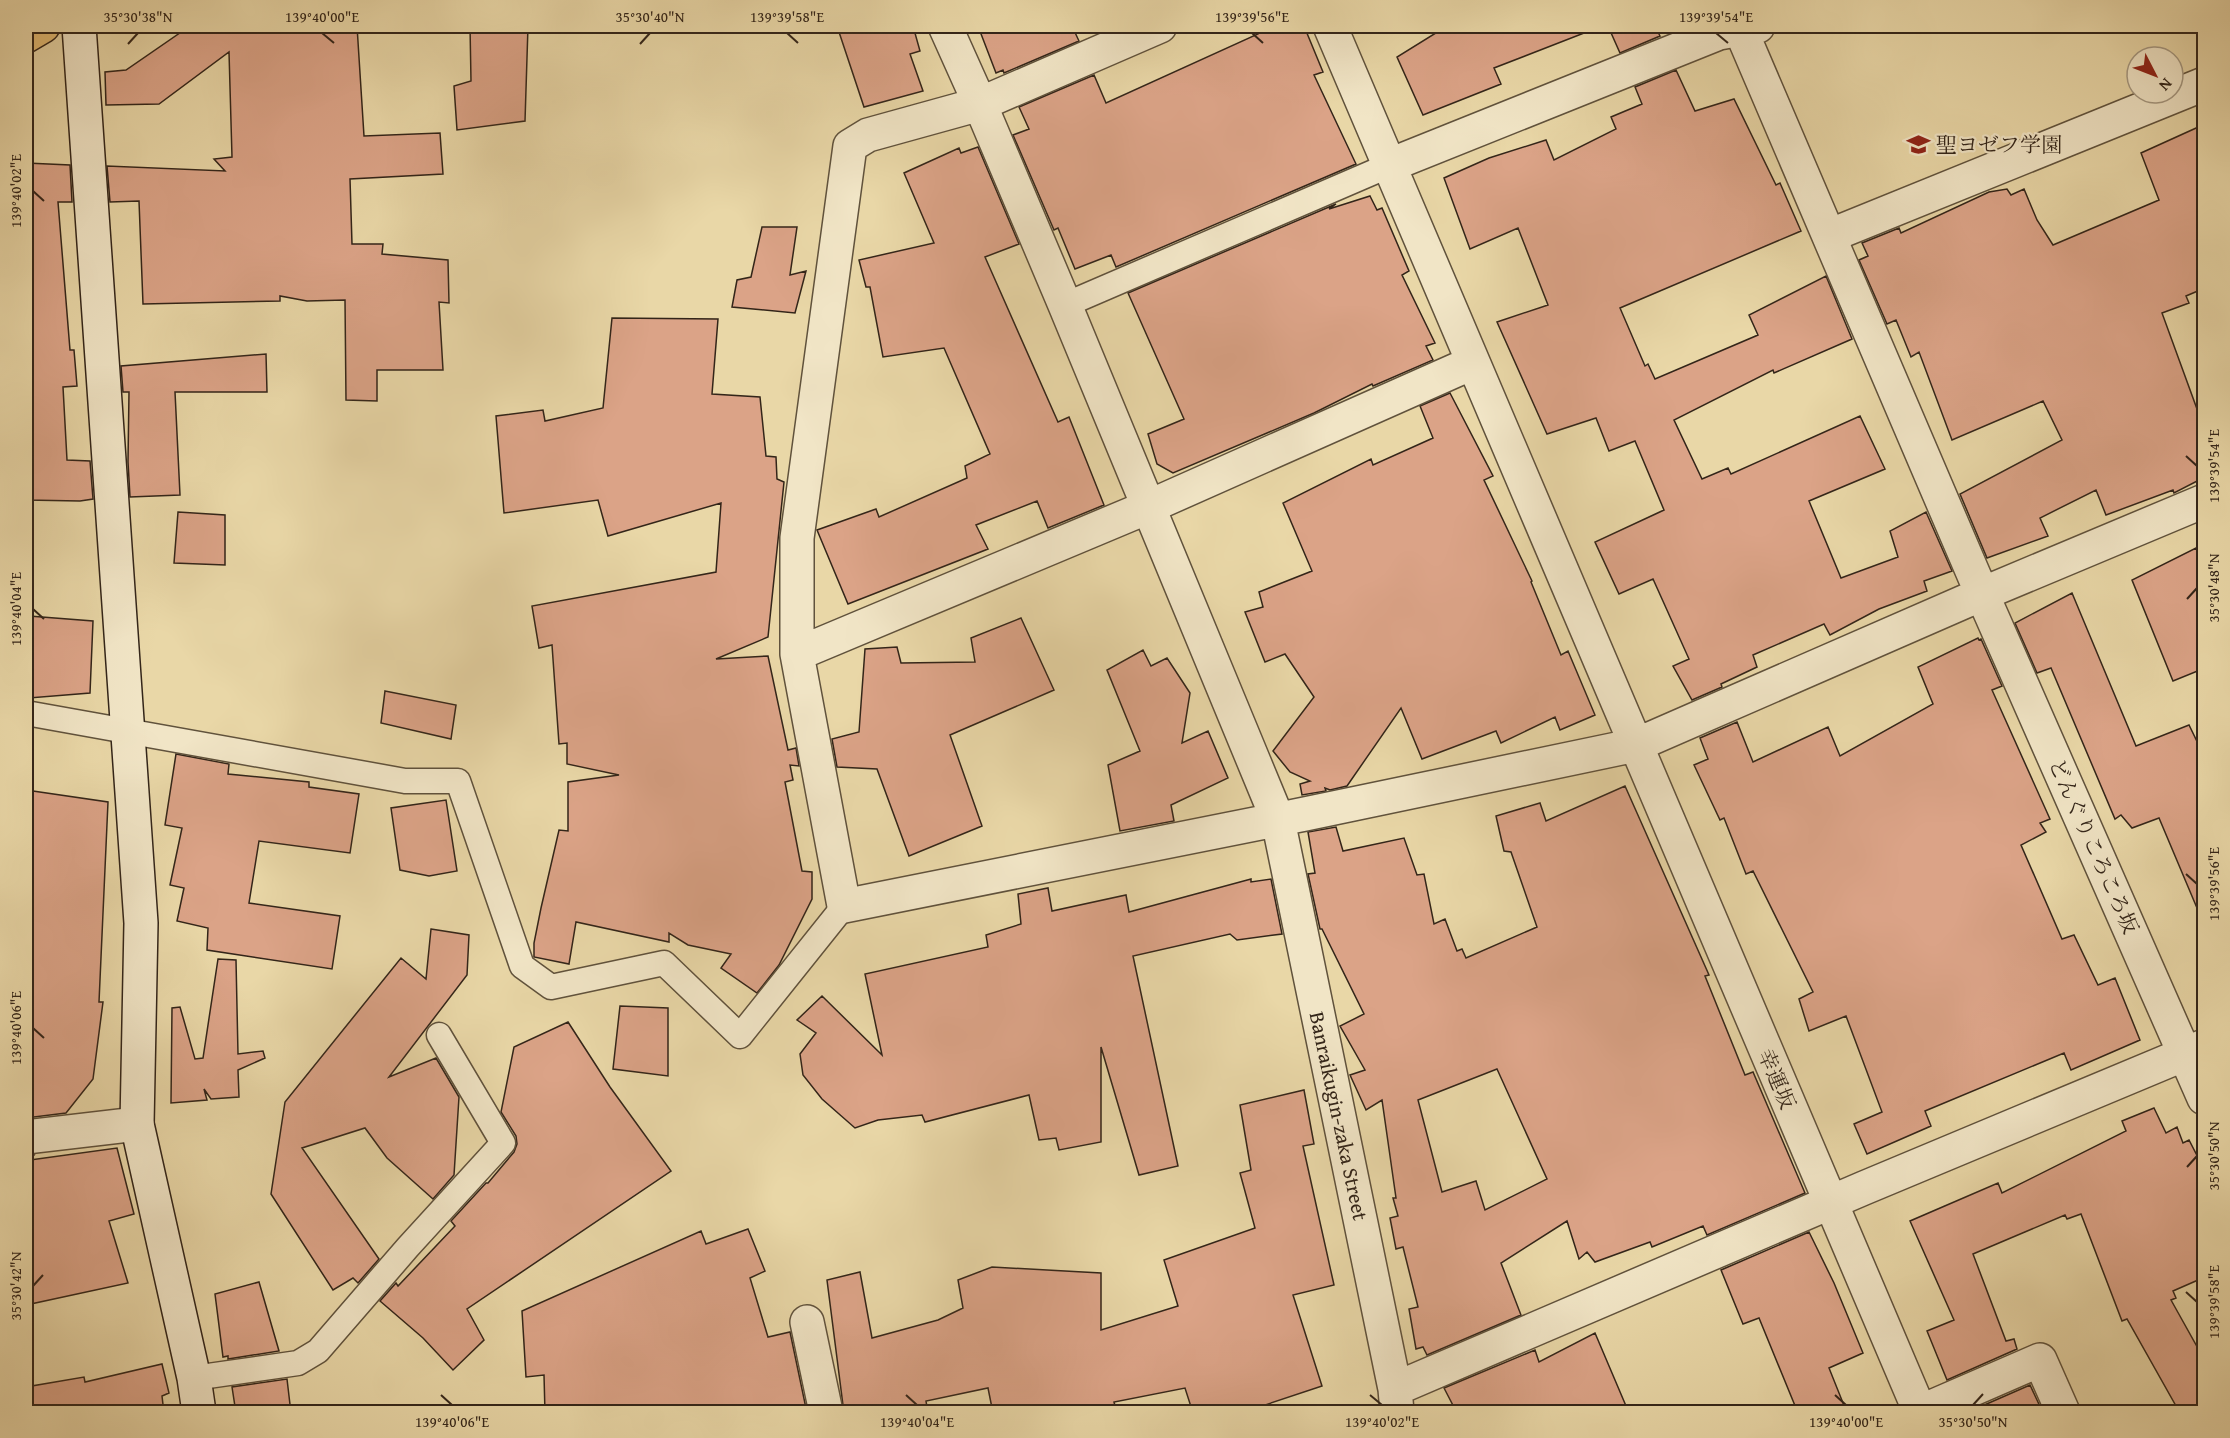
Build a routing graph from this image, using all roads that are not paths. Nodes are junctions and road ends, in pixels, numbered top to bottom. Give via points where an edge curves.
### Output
1 (43, 26) edge
2 (79, 26) edge
3 (945, 26) edge
4 (1160, 26) edge
5 (1330, 26) edge
6 (1746, 27) edge
7 (26, 36) edge
8 (2205, 84) edge
9 (980, 104) junction
10 (1390, 165) junction
11 (1829, 236) junction
12 (1065, 304) junction
13 (1472, 363) junction
14 (2205, 501) edge
15 (1148, 507) junction
16 (1982, 594) junction
17 (797, 654) junction
18 (26, 713) edge
19 (128, 731) junction
20 (1636, 745) junction
21 (1278, 820) junction
22 (844, 906) junction
23 (439, 1035) dead end
24 (2195, 1050) edge
25 (2205, 1098) edge
26 (137, 1124) junction
27 (26, 1137) edge
28 (1829, 1203) junction
29 (807, 1322) dead end
30 (194, 1378) junction
31 (1396, 1401) edge
32 (1920, 1412) edge
33 (199, 1413) edge
34 (826, 1413) edge
35 (2063, 1413) edge

1 - 7 main road
2 - 19 street
3 - 9 street, Banraikugin-zaka Street
4 - 9 street
5 - 10 street, 幸運坂
6 - 10 street via 1719,33
6 - 11 street, どんぐりころころ坂
8 - 11 street
9 - 12 street, Banraikugin-zaka Street
9 - 17 street via 868,135 850,146 797,538
10 - 12 lane
10 - 13 street, 幸運坂
11 - 16 street, どんぐりころころ坂
12 - 15 street, Banraikugin-zaka Street
13 - 15 street
13 - 20 street, 幸運坂
14 - 16 street
15 - 17 street
15 - 21 street, Banraikugin-zaka Street
16 - 20 street
16 - 24 street, どんぐりころころ坂
17 - 22 street
18 - 19 lane
19 - 22 lane via 405,781 458,781 522,966 551,987 664,963 740,1036
19 - 26 street via 141,923
20 - 21 street
20 - 28 street, 幸運坂
21 - 22 street
21 - 31 street, Banraikugin-zaka Street
23 - 30 lane via 503,1143 318,1351 298,1363
24 - 25 street, どんぐりころころ坂
24 - 28 street
26 - 27 street
26 - 30 street
28 - 31 street
28 - 32 street, 幸運坂
29 - 34 street
30 - 33 street
32 - 35 street via 2040,1360

